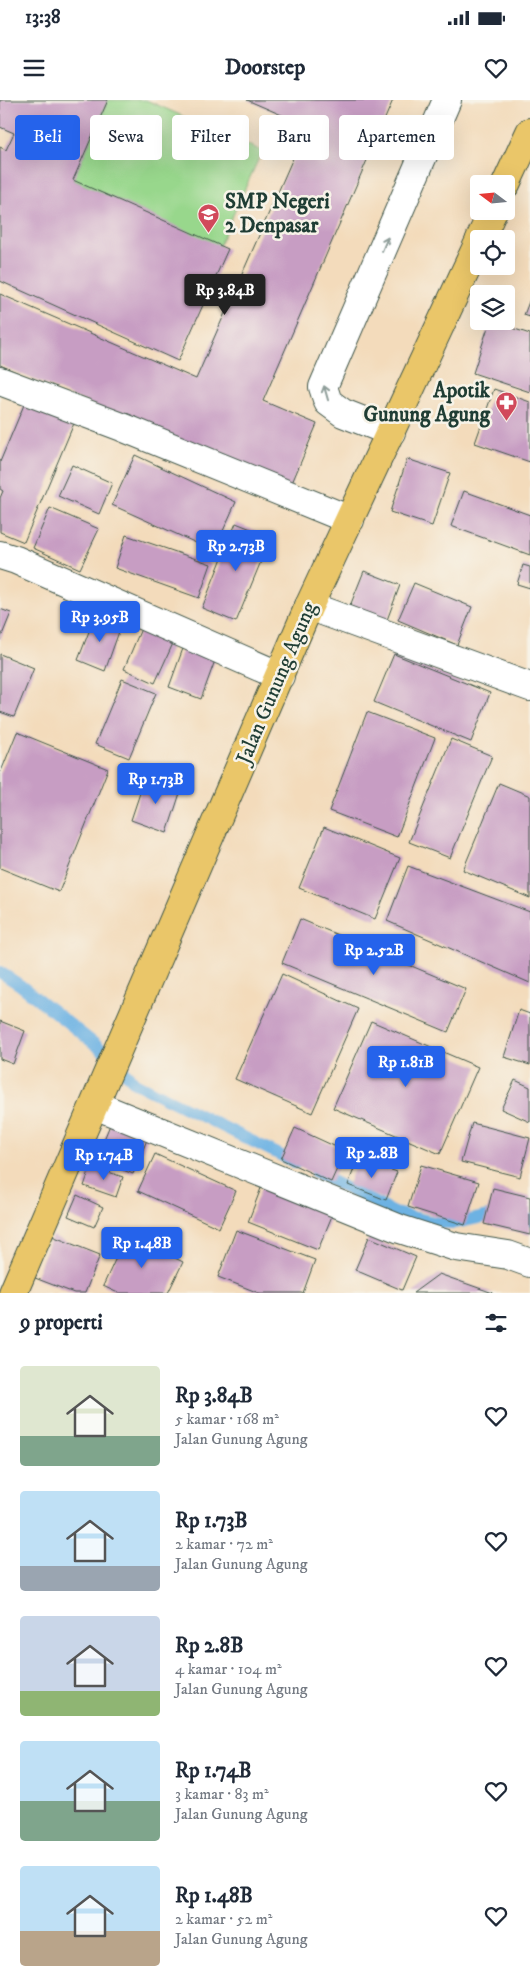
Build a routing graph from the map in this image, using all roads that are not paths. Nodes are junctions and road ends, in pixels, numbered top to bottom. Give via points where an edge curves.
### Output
1 (447, 100) edge
2 (530, 132) edge
3 (510, 175) edge
4 (470, 261) edge
5 (0, 381) edge
6 (390, 432) junction
7 (350, 520) junction
8 (0, 555) edge
9 (309, 606) junction
10 (280, 676) junction
11 (530, 687) edge
12 (96, 1105) junction
13 (530, 1263) edge
14 (13, 1293) edge

6 -> 1 street via 343,413 328,402 322,387
2 - 3 main road
4 - 6 main road, Jalan Gunung Agung
5 - 7 street
6 - 7 main road, Jalan Gunung Agung
7 - 9 main road, Jalan Gunung Agung
8 - 10 street
9 - 10 main road, Jalan Gunung Agung
9 - 11 street
10 - 12 main road, Jalan Gunung Agung
12 - 13 street via 400,1229 456,1247 508,1255
12 - 14 main road, Jalan Gunung Agung

